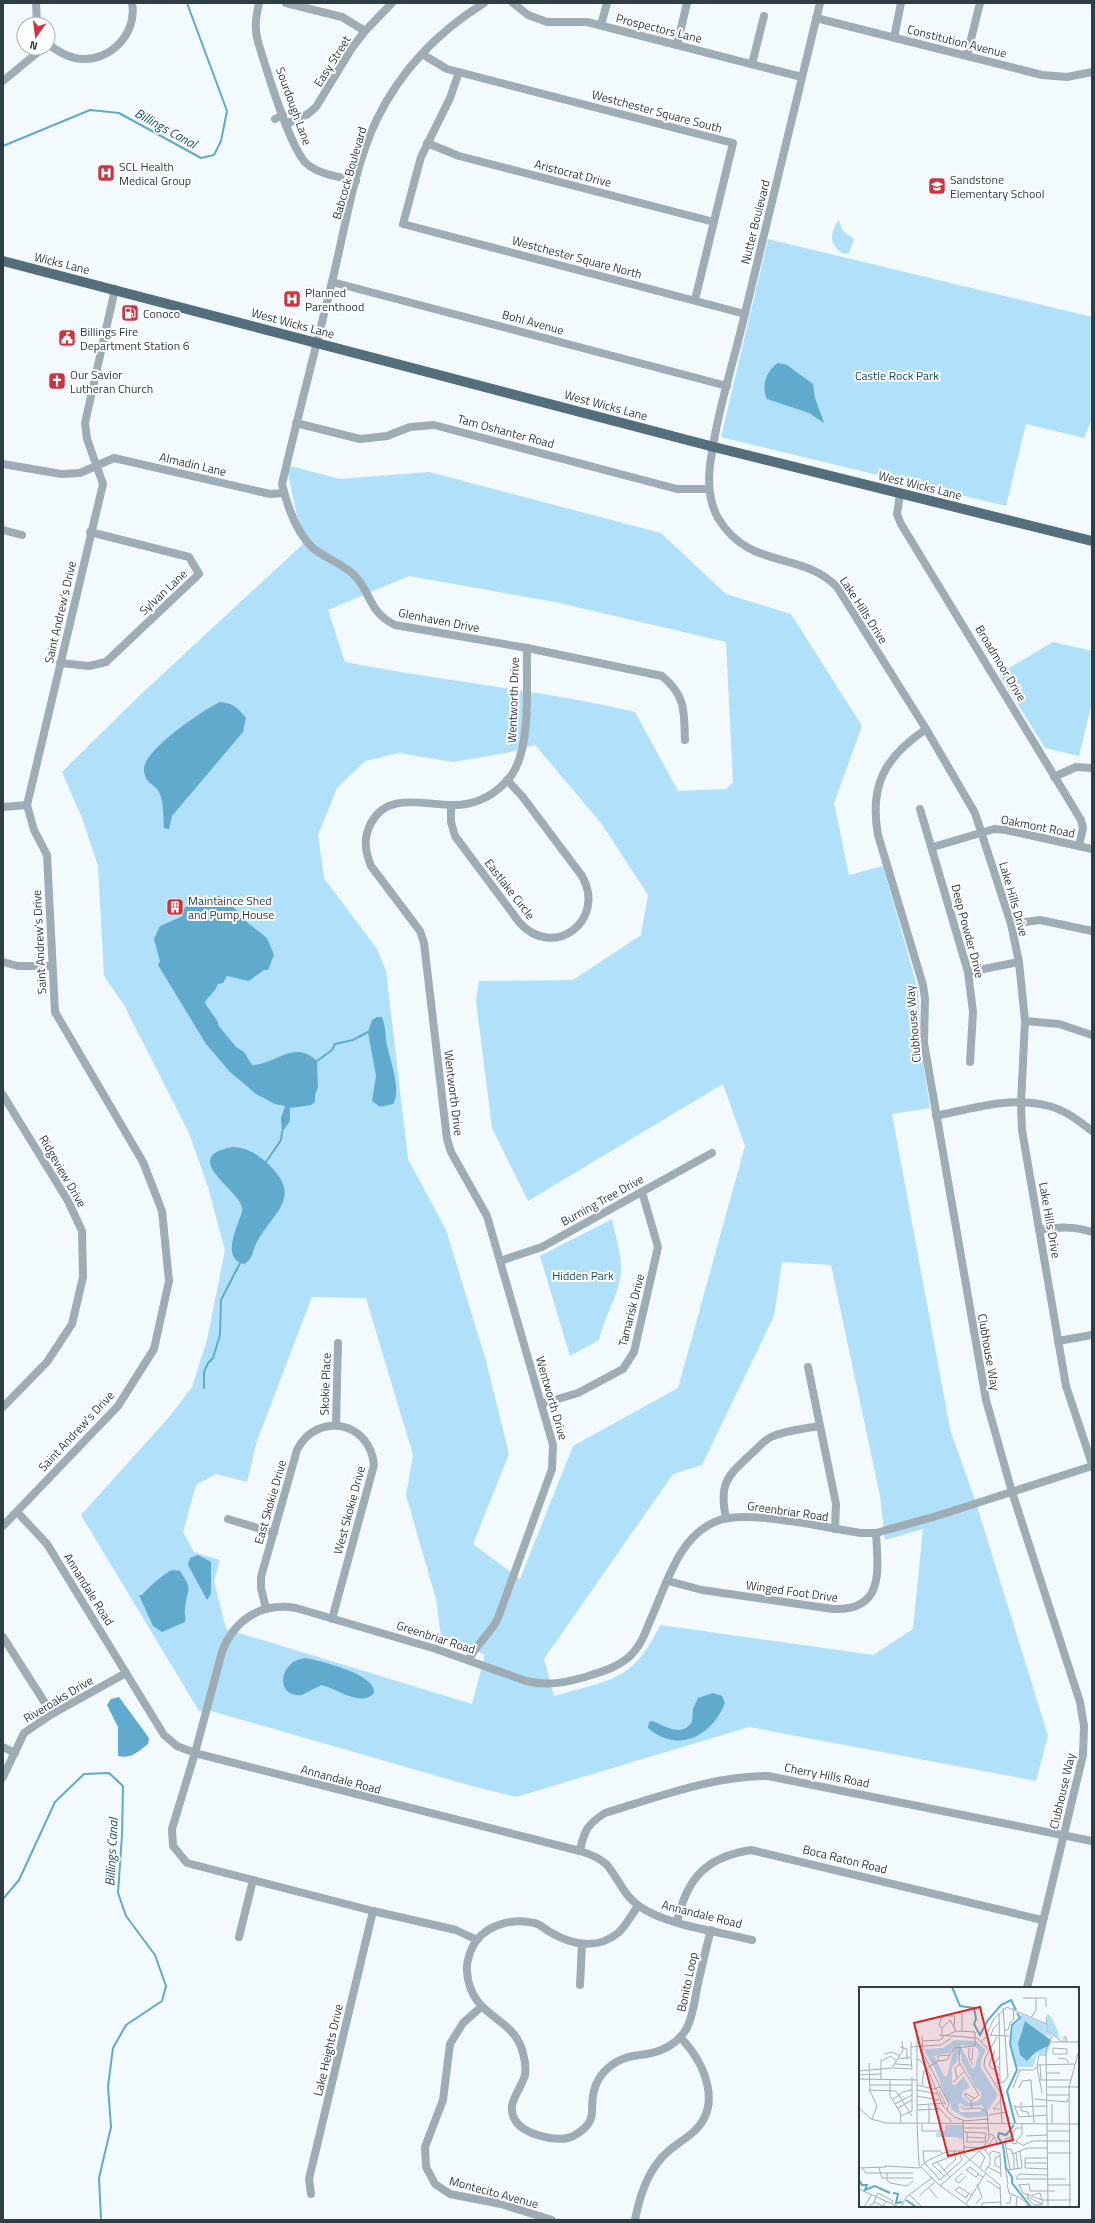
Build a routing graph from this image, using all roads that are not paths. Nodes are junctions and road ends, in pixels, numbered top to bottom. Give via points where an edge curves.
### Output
1 (36, 3) edge
2 (132, 3) edge
3 (259, 3) edge
4 (286, 3) edge
5 (392, 3) edge
6 (484, 3) edge
7 (513, 3) edge
8 (607, 3) edge
9 (687, 3) edge
10 (820, 3) edge
11 (901, 3) edge
12 (980, 3) edge
13 (37, 16) edge
14 (764, 16) dead end
15 (816, 18) junction
16 (601, 25) junction
17 (365, 31) junction
18 (894, 38) junction
19 (677, 45) junction
20 (56, 50) edge
21 (422, 54) junction
22 (967, 55) junction
23 (33, 56) edge
24 (752, 64) junction
25 (459, 72) junction
26 (1092, 72) edge
27 (802, 77) junction
28 (3, 81) edge
29 (283, 115) junction
30 (275, 119) dead end
31 (286, 124) junction
32 (427, 144) junction
33 (356, 181) junction
34 (714, 222) junction
35 (3, 261) edge
36 (332, 282) junction
37 (115, 289) junction
38 (695, 300) junction
39 (745, 314) junction
40 (317, 343) junction
41 (727, 386) junction
42 (296, 423) junction
43 (714, 447) junction
44 (3, 464) edge
45 (97, 464) junction
46 (709, 489) junction
47 (284, 493) junction
48 (900, 494) junction
49 (3, 530) edge
50 (90, 532) junction
51 (22, 535) dead end
52 (1092, 541) edge
53 (527, 648) junction
54 (60, 663) junction
55 (926, 729) junction
56 (685, 740) dead end
57 (1092, 768) edge
58 (1054, 777) junction
59 (507, 780) junction
60 (27, 805) junction
61 (451, 805) junction
62 (3, 807) edge
63 (920, 809) dead end
64 (982, 833) junction
65 (1079, 846) junction
66 (933, 847) junction
67 (1092, 849) edge
68 (1011, 924) junction
69 (1092, 932) edge
70 (3, 962) edge
71 (1020, 962) junction
72 (52, 966) junction
73 (968, 972) junction
74 (1025, 1021) junction
75 (1092, 1035) edge
76 (970, 1062) dead end
77 (3, 1095) edge
78 (1021, 1103) junction
79 (936, 1116) junction
80 (1092, 1131) edge
81 (712, 1153) dead end
82 (642, 1192) junction
83 (1039, 1230) junction
84 (1092, 1232) edge
85 (500, 1261) junction
86 (1092, 1335) edge
87 (1058, 1341) junction
88 (338, 1343) dead end
89 (808, 1367) dead end
90 (541, 1404) junction
91 (3, 1407) edge
92 (336, 1426) junction
93 (819, 1426) junction
94 (1092, 1465) edge
95 (1012, 1492) junction
96 (18, 1513) junction
97 (726, 1518) junction
98 (228, 1519) dead end
99 (3, 1526) edge
100 (835, 1529) junction
101 (274, 1533) junction
102 (876, 1533) junction
103 (668, 1581) junction
104 (266, 1609) junction
105 (332, 1619) junction
106 (3, 1637) edge
107 (469, 1660) junction
108 (126, 1673) junction
109 (52, 1714) junction
110 (3, 1747) edge
111 (15, 1753) junction
112 (195, 1753) junction
113 (3, 1777) edge
114 (1064, 1834) junction
115 (1092, 1840) edge
116 (580, 1851) junction
117 (253, 1880) junction
118 (638, 1906) junction
119 (373, 1911) junction
120 (1042, 1920) junction
121 (677, 1922) junction
122 (711, 1930) junction
123 (239, 1937) dead end
124 (477, 1940) junction
125 (752, 1940) dead end
126 (582, 1945) junction
127 (580, 1985) dead end
128 (1027, 1987) edge
129 (480, 2007) junction
130 (680, 2037) junction
131 (311, 2194) dead end
132 (548, 2220) edge
133 (635, 2220) edge

1 - 13 street
2 - 20 street via 131,24 124,40 107,54 89,59 75,58
3 - 29 street, Sourdough Lane via 255,31
4 - 17 street via 342,17
5 - 17 street, Easy Street
6 - 21 street, Babcock Boulevard via 463,16
7 - 16 street, Prospectors Lane via 528,15 547,22 578,21
8 - 16 street
9 - 19 street
10 - 15 street, Nutter Boulevard
11 - 18 street
12 - 22 street
14 - 24 street
15 - 18 street, Constitution Avenue
15 - 27 street, Nutter Boulevard
16 - 19 street, Prospectors Lane
17 - 31 street, Easy Street via 316,107 308,114
18 - 22 street, Constitution Avenue
19 - 24 street, Prospectors Lane
21 - 25 street, Westchester Square South via 438,65
21 - 33 street, Babcock Boulevard via 405,74 377,119
22 - 26 street, Constitution Avenue via 1042,75 1067,77
23 - 28 street
24 - 27 street, Prospectors Lane
25 - 32 street via 450,98
25 - 34 street, Westchester Square South via 733,143
27 - 39 street, Nutter Boulevard
29 - 30 street
29 - 31 street, Sourdough Lane
31 - 33 street, Sourdough Lane via 300,156 307,164 317,170
32 - 34 street, Aristocrat Drive via 459,156
32 - 38 street, Westchester Square North via 402,224
33 - 36 street, Babcock Boulevard
34 - 38 street, Westchester Square South
35 - 37 main road, Wicks Lane
36 - 40 street, Babcock Boulevard
36 - 41 street, Bohl Avenue
37 - 40 main road, West Wicks Lane
37 - 45 street, Saint Andrew's Drive via 85,423 87,439
38 - 39 street, Westchester Square North
39 - 41 street, Nutter Boulevard
40 - 42 street, Glenhaven Drive
40 - 43 main road, West Wicks Lane
41 - 43 street, Nutter Boulevard
42 - 46 street, Tam Oshanter Road via 360,439 387,436 410,427 434,425 677,489
42 - 47 street, Glenhaven Drive via 282,484
43 - 46 street, Lake Hills Drive
43 - 48 main road, West Wicks Lane
44 - 45 street, Almadin Lane via 61,474 80,473
45 - 47 street, Almadin Lane via 114,458 270,494
45 - 50 street, Saint Andrew's Drive via 103,484
46 - 55 street, Lake Hills Drive via 717,516 737,540 760,554 815,570 837,587
47 - 53 street, Glenhaven Drive via 303,537 314,549 352,574 382,618 395,625
48 - 52 main road, West Wicks Lane
48 - 58 street, Broadmoor Drive via 897,514 901,524
49 - 51 street
50 - 54 street, Saint Andrew's Drive
50 - 54 street, Sylvan Lane via 189,557 199,574 106,662 89,666
53 - 56 street, Glenhaven Drive via 662,676 676,687 684,706
53 - 59 street, Wentworth Drive via 524,742 518,764
54 - 60 street, Saint Andrew's Drive
55 - 64 street, Lake Hills Drive via 975,813
55 - 79 street, Clubhouse Way via 899,750 888,764 881,778 874,813 878,835 923,985 924,1044
57 - 58 street via 1076,767
58 - 65 street, Broadmoor Drive via 1081,820 1083,828
59 - 61 street, Wentworth Drive via 482,799 464,805
59 - 61 street, Eastlake Circle via 522,796 582,876 586,885 589,900 586,914 577,927 563,936 540,936 522,926 455,836 451,822
60 - 62 street
60 - 72 street, Saint Andrew's Drive via 34,830 47,855
61 - 85 street, Wentworth Drive via 402,802 385,807 374,817 368,828 366,854 371,866 420,931 424,943 447,1139 451,1152 487,1216
63 - 66 street, Deep Powder Drive
64 - 65 street, Oakmont Road via 994,829 1006,830
64 - 66 street, Oakmont Road
64 - 68 street, Lake Hills Drive
65 - 67 street, Oakmont Road
66 - 73 street, Deep Powder Drive
68 - 69 street via 1040,920
68 - 71 street, Lake Hills Drive
70 - 72 street via 18,966
71 - 73 street
71 - 74 street, Lake Hills Drive
72 - 96 street, Saint Andrew's Drive via 55,1012 143,1162 162,1211 169,1281 154,1349 118,1406
73 - 76 street, Deep Powder Drive via 972,1012
74 - 75 street via 1059,1024
74 - 78 street, Lake Hills Drive
77 - 91 street, Ridgeview Drive via 68,1201 82,1231 83,1277 72,1324 47,1362
78 - 79 street via 1006,1102
78 - 80 street via 1050,1106
78 - 83 street, Lake Hills Drive via 1022,1130
79 - 95 street, Clubhouse Way via 986,1400
81 - 82 street, Burning Tree Drive
82 - 85 street, Burning Tree Drive via 542,1247
82 - 90 street, Tamarisk Drive via 658,1247 634,1352 623,1369 578,1393
83 - 84 street via 1062,1227
83 - 87 street, Lake Hills Drive
85 - 90 street, Wentworth Drive
86 - 87 street
87 - 94 street, Lake Hills Drive via 1066,1386
88 - 92 street, Skokie Place
89 - 93 street
90 - 107 street, Wentworth Drive via 553,1445 552,1469 498,1618 492,1629 475,1646
92 - 101 street, East Skokie Drive via 314,1431 300,1446
92 - 105 street, West Skokie Drive via 351,1429 362,1436 372,1453 374,1465
93 - 97 street via 771,1437 735,1469 728,1477 723,1490
93 - 100 street via 836,1504
94 - 95 street, Greenbriar Road
95 - 102 street, Greenbriar Road
95 - 114 street, Clubhouse Way via 1080,1702 1084,1726 1084,1755
96 - 99 street, Saint Andrew's Drive
96 - 108 street, Annandale Road via 47,1544
97 - 100 street, Greenbriar Road via 755,1517
97 - 103 street, Greenbriar Road via 710,1524 689,1542 678,1558
98 - 101 street
100 - 102 street, Greenbriar Road
101 - 104 street, East Skokie Drive via 261,1583
102 - 103 street, Winged Foot Drive via 877,1581 867,1599 848,1609 702,1590
103 - 107 street, Greenbriar Road via 640,1644 629,1657 608,1670 561,1684 539,1684
104 - 105 street, Greenbriar Road via 288,1607
104 - 112 street, Greenbriar Road via 244,1619 224,1645
105 - 107 street, Greenbriar Road
106 - 109 street
108 - 109 street, Riveroaks Drive
108 - 112 street, Annandale Road via 164,1735 177,1746
109 - 111 street, Riveroaks Drive via 24,1733
110 - 111 street
111 - 113 street, Riveroaks Drive
112 - 116 street, Annandale Road
112 - 117 street, Greenbriar Road via 172,1829 173,1846 187,1863
114 - 115 street, Cherry Hills Road
114 - 116 street, Cherry Hills Road via 768,1776 742,1776 719,1780 605,1813 591,1822 587,1828
114 - 120 street, Clubhouse Way
116 - 118 street, Annandale Road via 596,1857 607,1865
117 - 119 street, Greenbriar Road
117 - 123 street
118 - 121 street, Annandale Road via 656,1916
118 - 126 street, Bonito Loop via 620,1932 606,1941
119 - 124 street, Greenbriar Road via 456,1930
119 - 131 street, Lake Heights Drive via 310,2179
120 - 121 street, Boca Raton Road via 751,1850 730,1853 699,1874 688,1889
120 - 128 street, Clubhouse Way
121 - 122 street, Annandale Road
122 - 125 street, Annandale Road
122 - 130 street, Bonito Loop via 697,1986 695,2008 691,2021
124 - 126 street, Bonito Loop via 494,1927 521,1921 536,1923 572,1943
124 - 129 street, Bonito Loop via 466,1966 468,1984
126 - 127 street
129 - 130 street, Bonito Loop via 506,2026 516,2037 523,2051 526,2065 512,2104 513,2118 526,2131 558,2139 570,2138 590,2124 594,2091 598,2081 604,2071 617,2060 628,2055 659,2051
129 - 132 street, Montecito Avenue via 462,2023 450,2044 443,2100 425,2147 426,2167 435,2184 450,2194 501,2204
130 - 133 street via 702,2065 709,2092 708,2104 705,2115 692,2134 670,2150 652,2170

